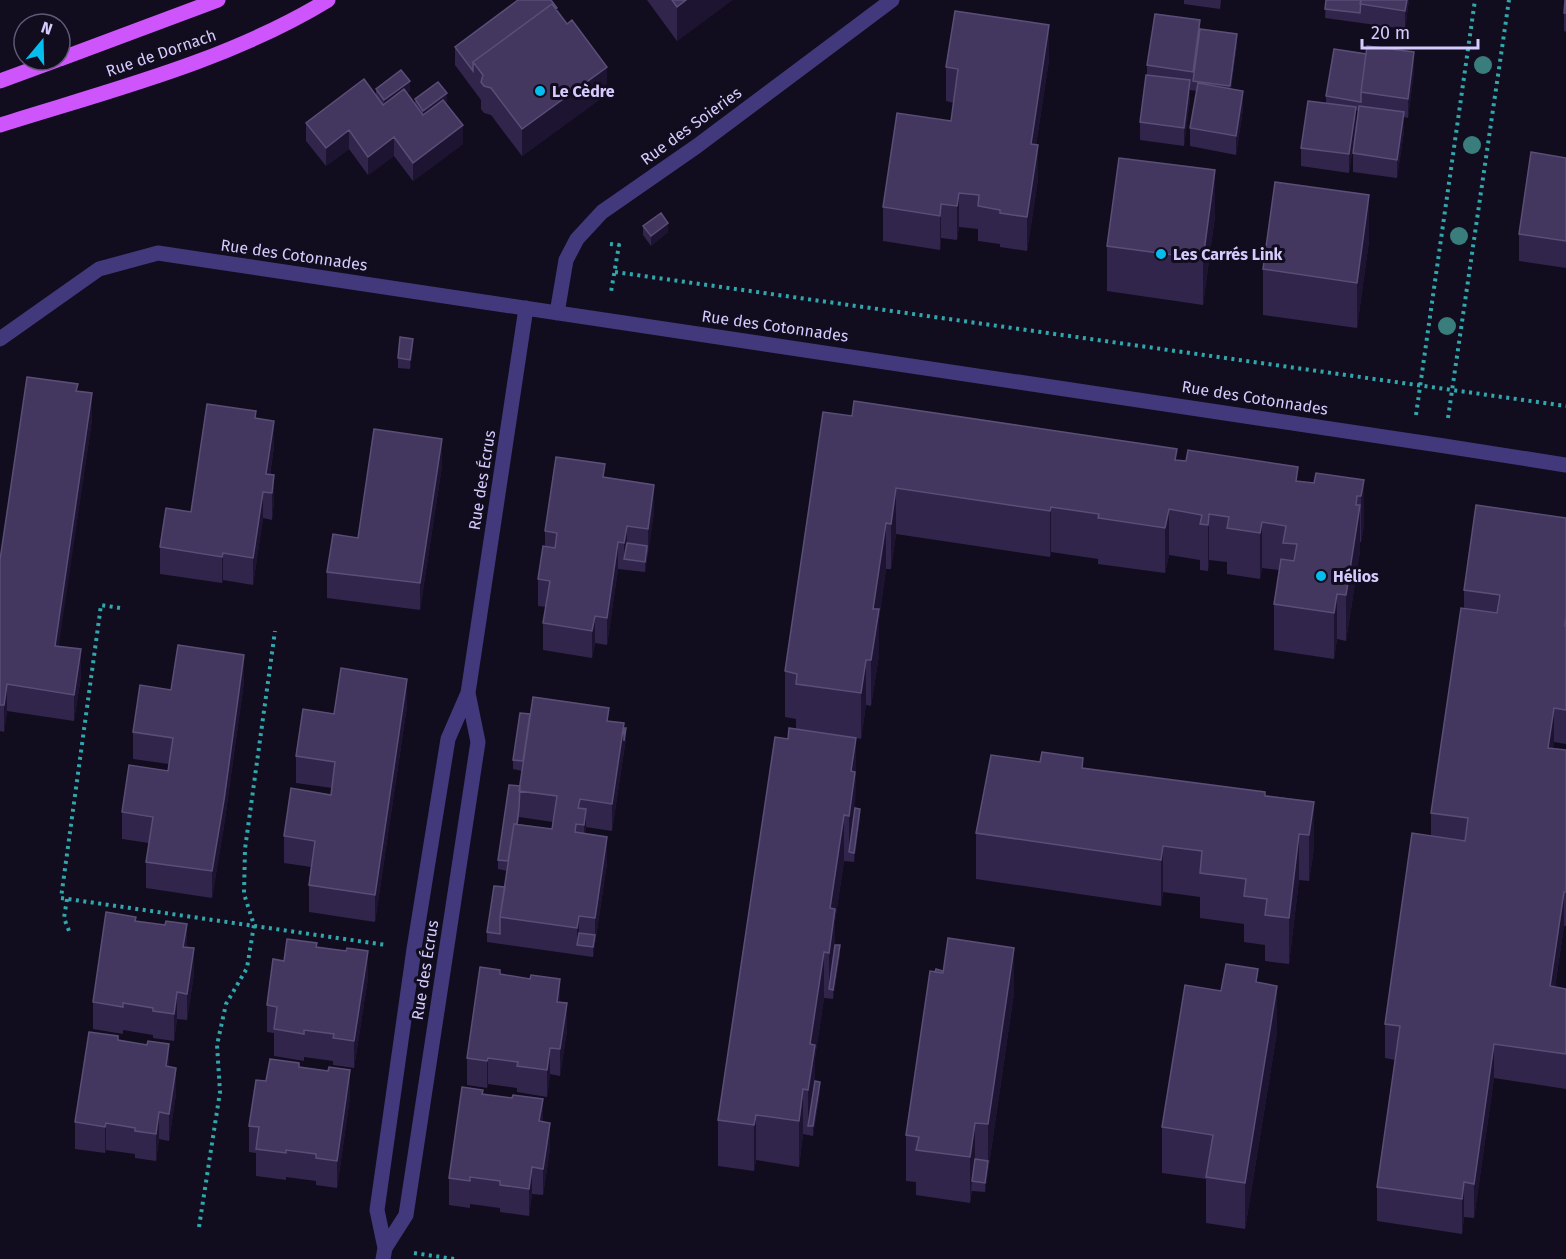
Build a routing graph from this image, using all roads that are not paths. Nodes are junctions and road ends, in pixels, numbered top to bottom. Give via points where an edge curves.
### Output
1 (218, 0) edge
2 (328, 0) edge
3 (892, 0) edge
4 (72, 54) edge
5 (24, 72) edge
6 (0, 81) edge
7 (0, 125) edge
8 (526, 308) junction
9 (557, 313) junction
10 (0, 339) edge
11 (1566, 465) edge
12 (468, 693) junction
13 (384, 1254) edge

1 - 4 main road, Rue de Dornach
2 - 7 main road, Rue de Dornach via 297,19 186,66
3 - 9 street, Rue des Soieries via 603,212 577,239 566,260
5 - 6 main road, Rue de Dornach
8 - 9 street, Rue des Cotonnades
8 - 10 street, Rue des Cotonnades via 158,253 99,269
8 - 12 street, Rue des Écrus
9 - 11 street, Rue des Cotonnades
12 - 13 street, Rue des Écrus via 448,740 414,949 377,1210
12 - 13 street, Rue des Écrus via 478,742 406,1215

